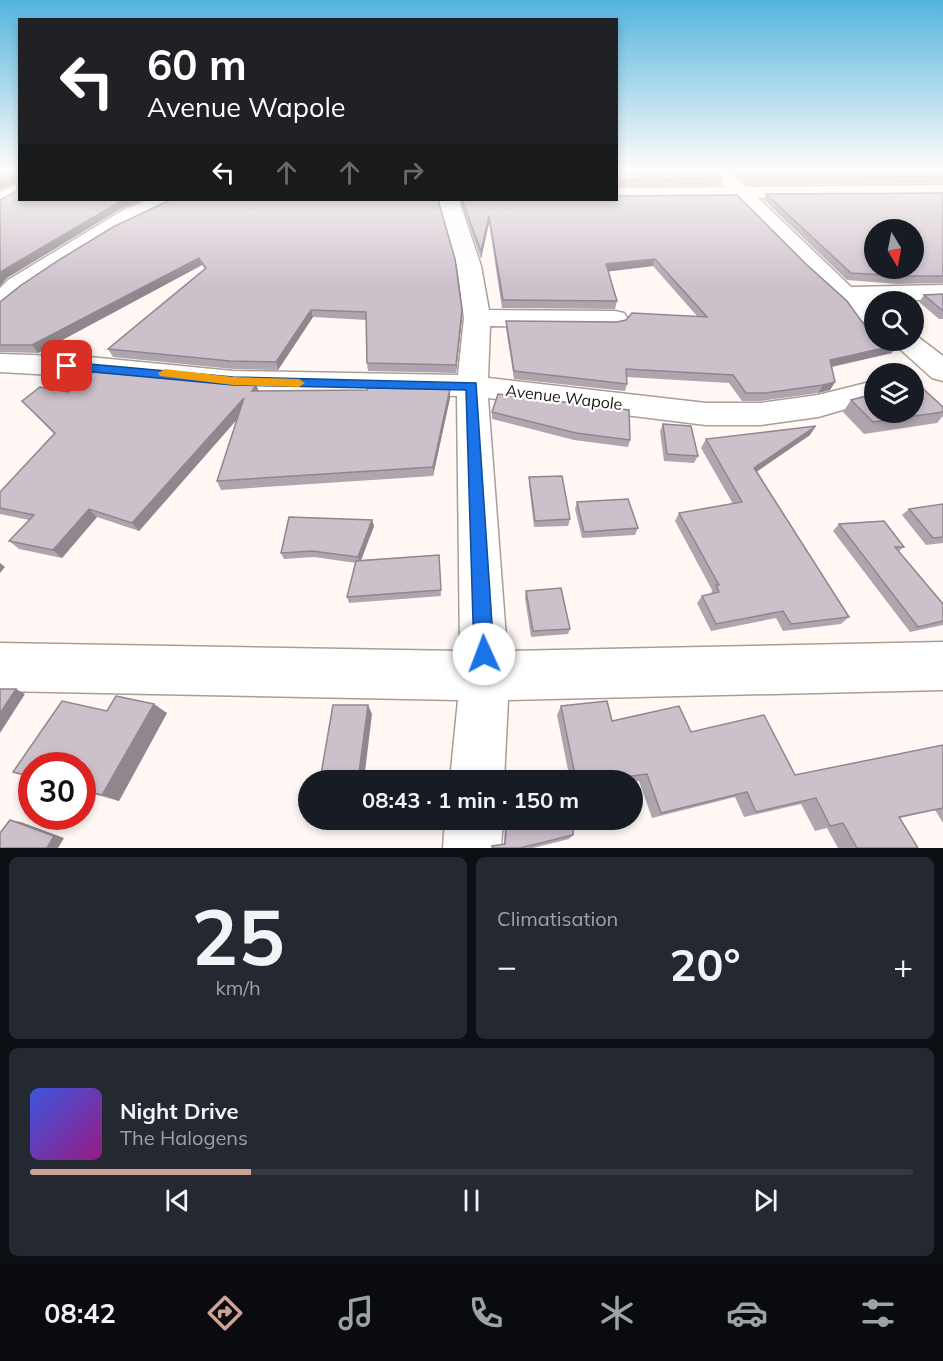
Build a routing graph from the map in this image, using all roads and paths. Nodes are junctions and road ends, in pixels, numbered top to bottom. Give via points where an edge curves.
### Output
1 (143, 209) edge
2 (452, 209) edge
3 (756, 209) edge
4 (943, 292) edge
5 (844, 295) junction
6 (0, 303) edge
7 (864, 310) edge
8 (477, 318) junction
9 (615, 319) edge
10 (917, 351) edge
11 (0, 363) edge
12 (943, 372) edge
13 (924, 378) edge
14 (472, 386) junction
15 (864, 394) edge
16 (943, 666) edge
17 (0, 667) edge
18 (485, 676) junction
19 (478, 770) edge
20 (473, 830) edge
21 (472, 848) edge

1 - 6 street via 17,285
2 - 8 street via 469,266
3 - 5 street
4 - 5 street
5 - 7 street
8 - 9 street
8 - 14 street
10 - 12 street
11 - 14 street, Avenue Wapole via 233,381
12 - 13 street
14 - 15 street, Avenue Wapole via 706,414 772,412 818,406
14 - 18 street
16 - 18 street
17 - 18 street
18 - 19 street
20 - 21 street

